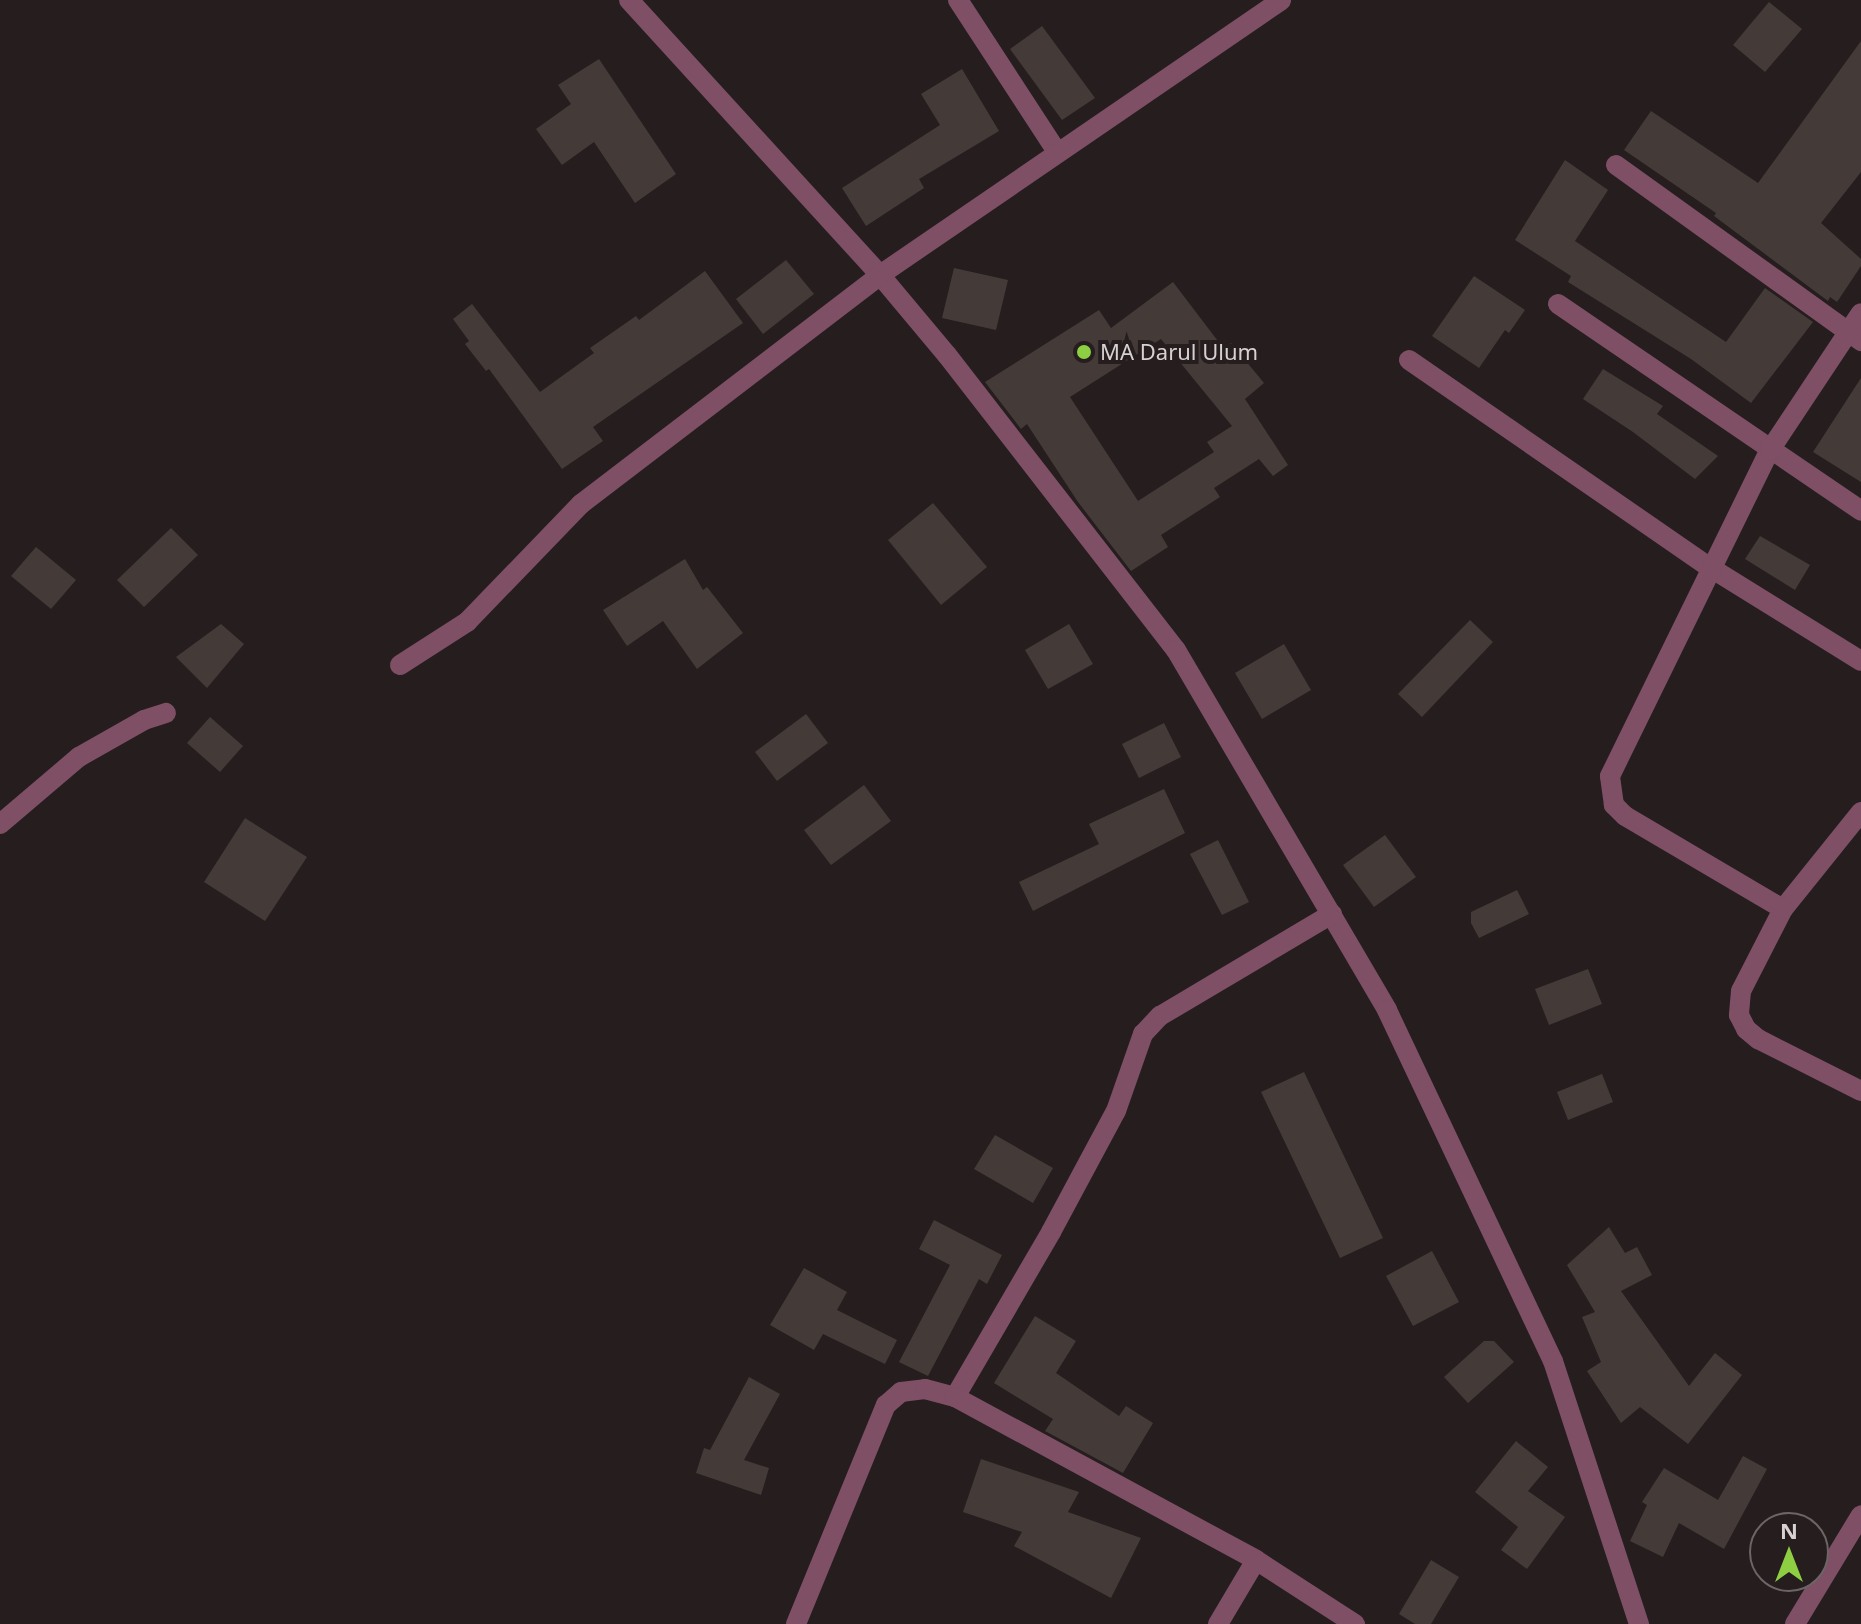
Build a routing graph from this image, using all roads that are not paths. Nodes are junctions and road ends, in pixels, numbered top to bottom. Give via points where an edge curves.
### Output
1 (629, 0) edge
2 (958, 0) edge
3 (1281, 0) edge
4 (1057, 152) junction
5 (1616, 165) dead end
6 (880, 275) junction
7 (1558, 304) dead end
8 (1861, 313) edge
9 (1854, 337) edge
10 (1409, 360) dead end
11 (1770, 450) junction
12 (1861, 511) edge
13 (1711, 568) junction
14 (1861, 661) edge
15 (400, 665) dead end
16 (166, 713) dead end
17 (1861, 812) edge
18 (0, 824) edge
19 (1783, 909) junction
20 (1332, 914) junction
21 (1861, 1091) edge
22 (955, 1397) junction
23 (1861, 1515) edge
24 (1256, 1560) junction
25 (796, 1624) edge
26 (1218, 1624) edge
27 (1355, 1624) edge
28 (1639, 1624) edge
29 (1795, 1624) edge

1 - 6 street
2 - 4 street
3 - 4 street
4 - 6 street
5 - 9 street
6 - 15 street via 581,504 467,622
6 - 20 street via 1176,650
7 - 11 street
8 - 9 street
9 - 11 street
10 - 13 street
11 - 12 street
11 - 13 street
13 - 14 street
13 - 19 street via 1616,762 1610,792 1625,816
16 - 18 street via 79,757
17 - 19 street
19 - 21 street via 1741,991 1739,1015 1758,1039
20 - 22 street via 1160,1016 1143,1034 1116,1111
20 - 28 street via 1387,1010 1553,1361
22 - 24 street
22 - 25 street via 925,1389 901,1392 886,1405
23 - 29 street
24 - 26 street
24 - 27 street

